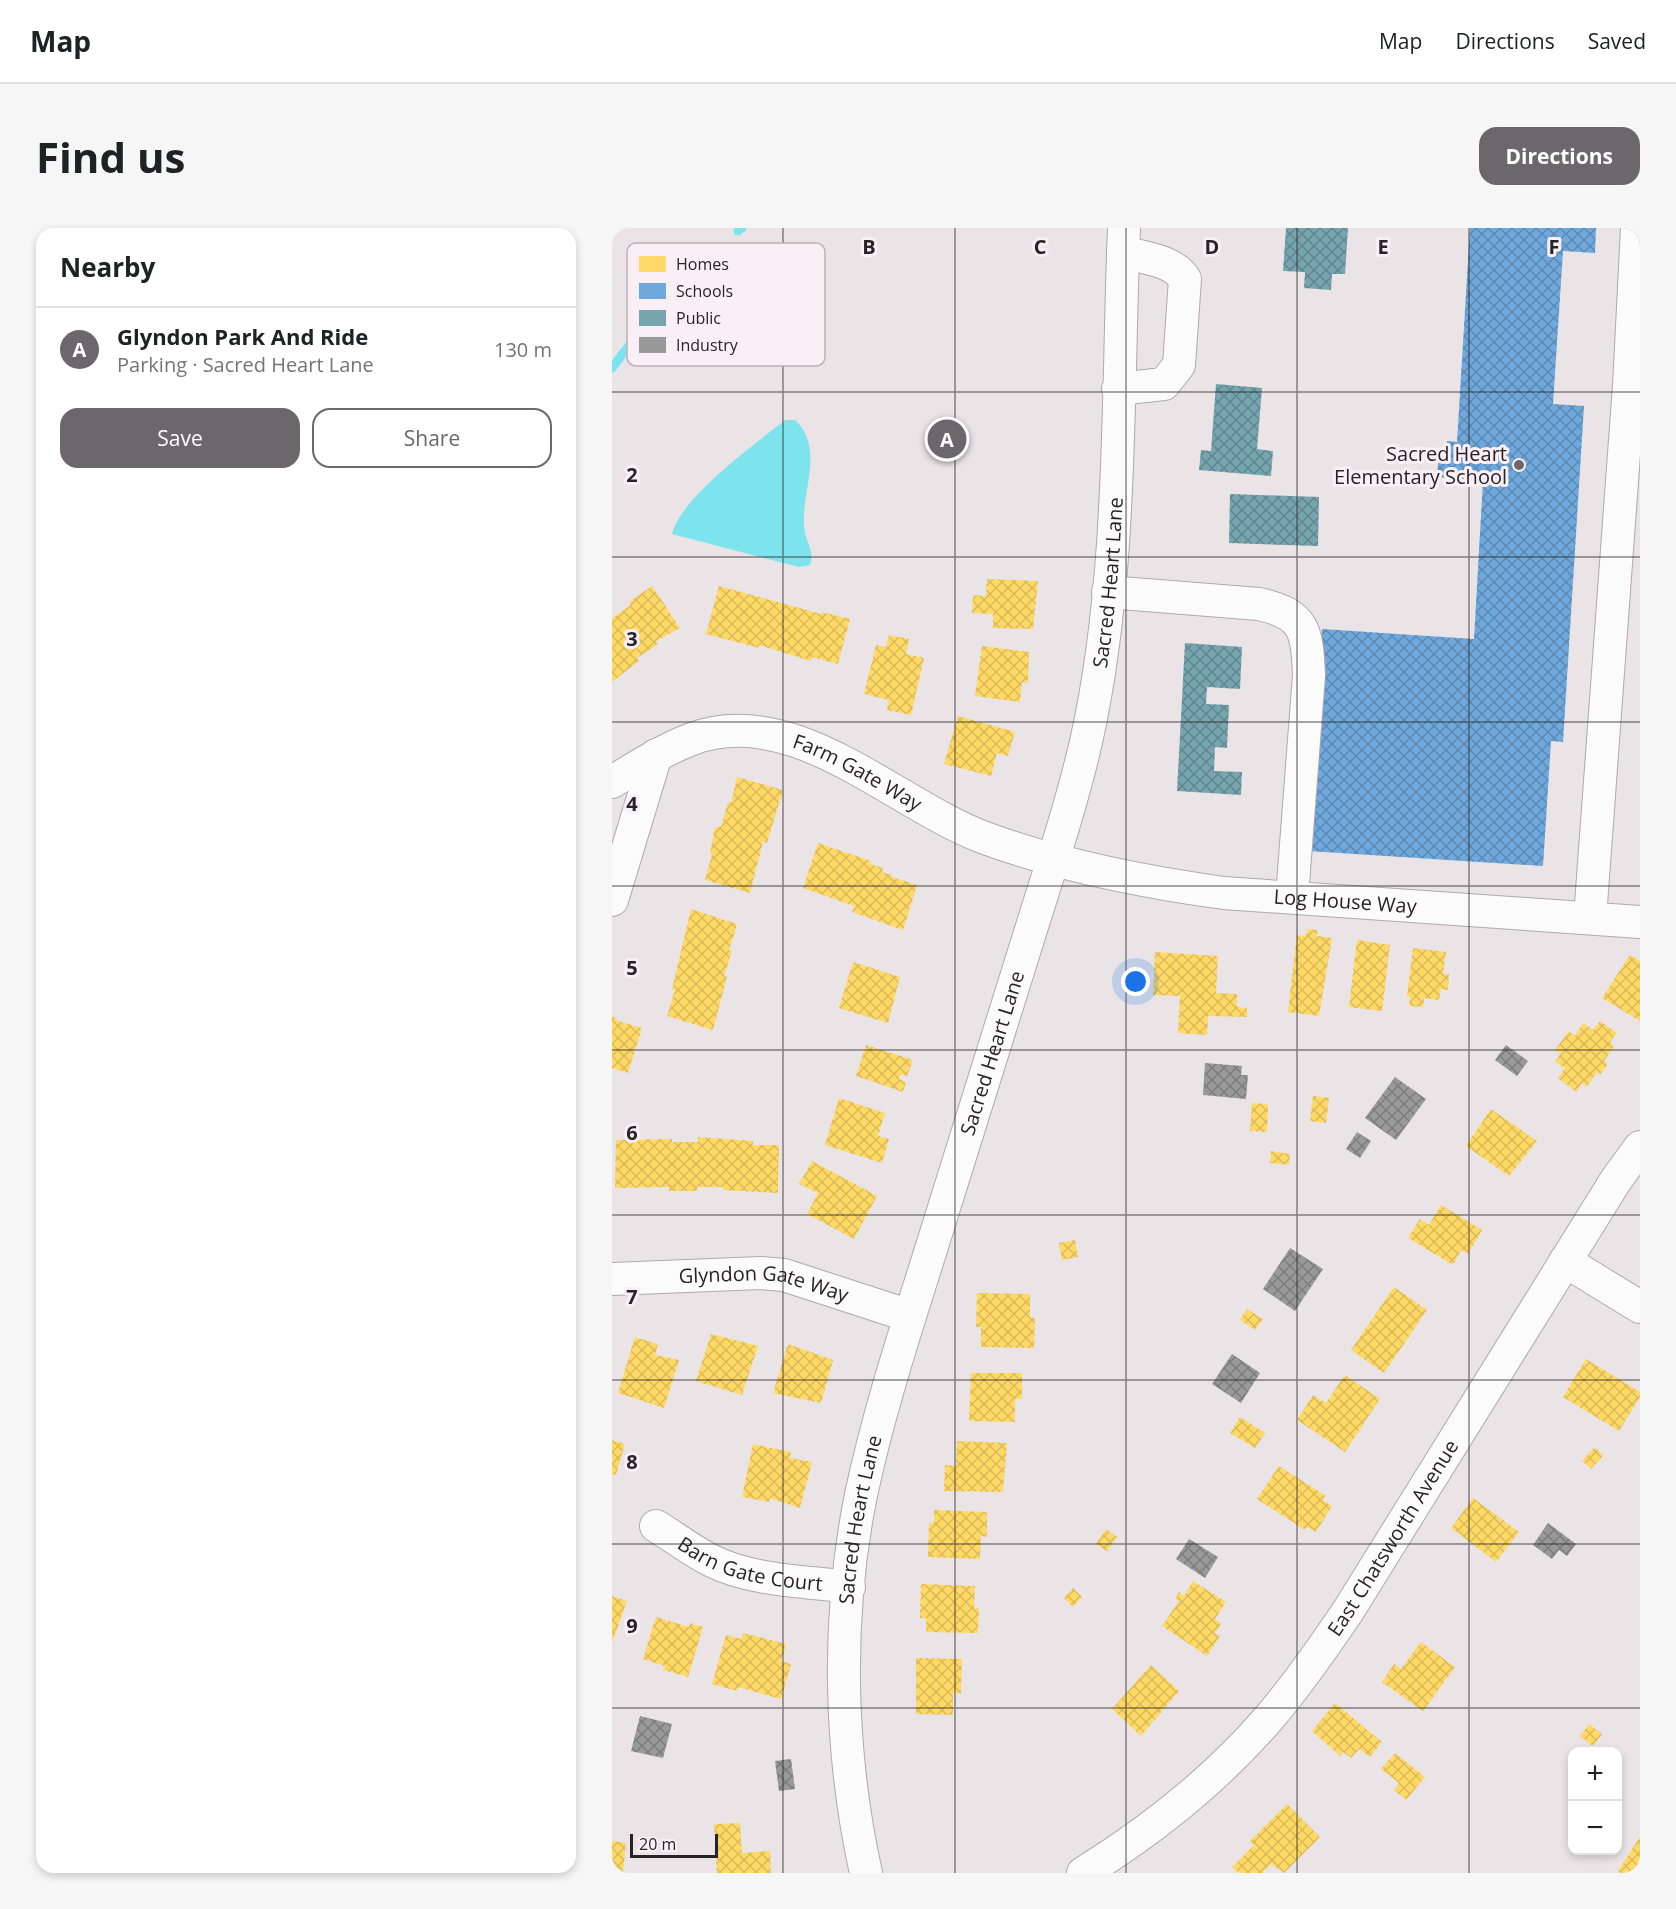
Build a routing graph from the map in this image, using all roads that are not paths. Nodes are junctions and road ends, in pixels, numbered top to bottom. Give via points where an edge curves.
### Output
1 (1637, 228) edge
2 (1124, 240) edge
3 (1118, 388) junction
4 (1108, 592) junction
5 (656, 755) junction
6 (612, 782) edge
7 (1053, 859) junction
8 (1292, 897) junction
9 (612, 900) edge
10 (1590, 918) junction
11 (1640, 922) edge
12 (1640, 1147) edge
13 (1565, 1261) junction
14 (612, 1279) edge
15 (1640, 1307) edge
16 (910, 1316) junction
17 (656, 1526) dead end
18 (849, 1587) junction
19 (866, 1873) edge
20 (1083, 1873) edge

1 - 10 street
2 - 3 street, Sacred Heart Lane
2 - 3 street via 1179,270 1185,279 1176,370 1164,384
3 - 4 street, Sacred Heart Lane
4 - 7 street, Sacred Heart Lane via 1103,657 1085,745
4 - 8 street via 1259,604 1282,609 1301,627 1309,675
5 - 6 street, Farm Gate Way
5 - 7 street, Farm Gate Way via 694,738 723,732 752,731 789,738 826,753 942,820
5 - 9 street
7 - 8 street, Log House Way via 1171,885
7 - 16 street, Sacred Heart Lane
8 - 10 street, Log House Way
10 - 11 street, Log House Way
12 - 13 street, East Chatsworth Avenue
13 - 15 street
13 - 20 street, East Chatsworth Avenue via 1348,1611 1305,1673 1227,1761 1122,1850
14 - 16 street, Glyndon Gate Way via 784,1275
16 - 18 street, Sacred Heart Lane via 861,1498
17 - 18 street, Barn Gate Court via 731,1569
18 - 19 street, Sacred Heart Lane via 844,1668 847,1754

